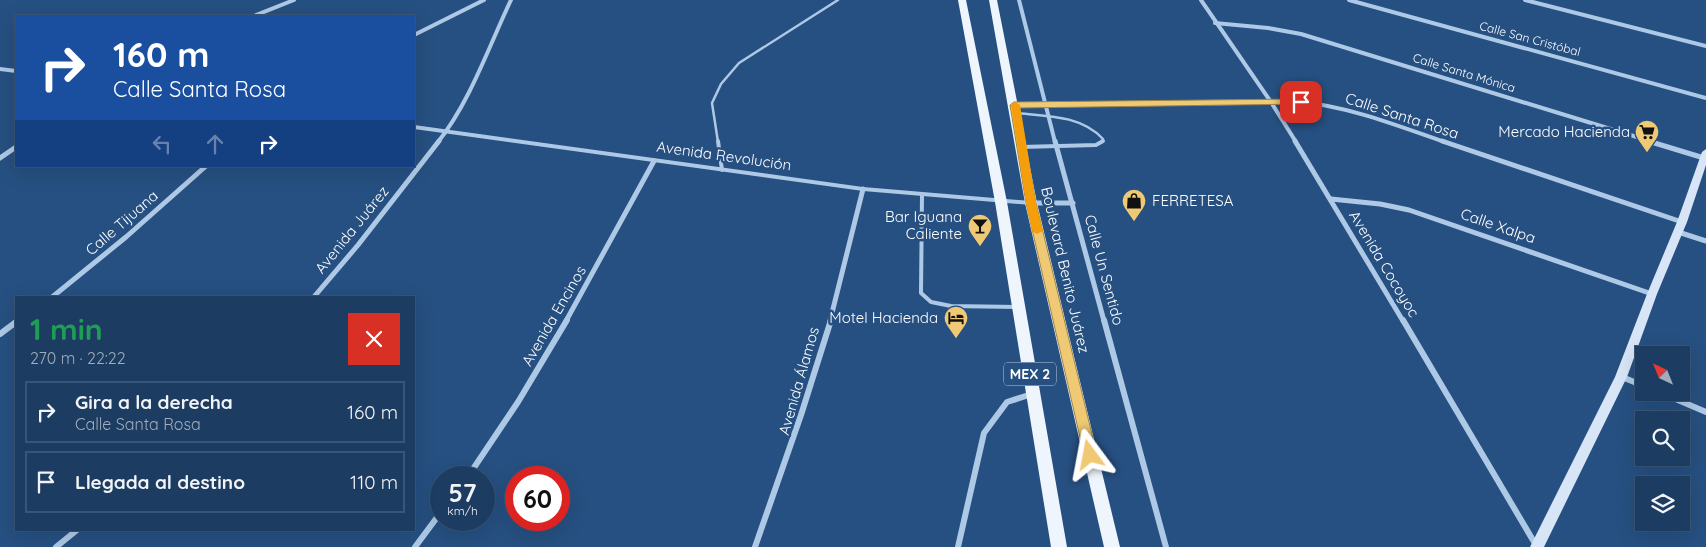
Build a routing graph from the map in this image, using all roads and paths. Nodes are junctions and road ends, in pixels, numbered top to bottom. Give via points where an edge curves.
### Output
1 (294, 0) edge
2 (484, 0) edge
3 (510, 0) edge
4 (838, 0) edge
5 (962, 0) edge
6 (993, 0) edge
7 (1019, 0) edge
8 (1202, 0) edge
9 (1349, 0) edge
10 (1525, 0) edge
11 (256, 15) edge
12 (1215, 23) junction
13 (415, 35) edge
14 (1706, 46) edge
15 (0, 69) edge
16 (15, 71) edge
17 (1706, 98) edge
18 (1271, 102) junction
19 (1045, 105) junction
20 (1015, 109) junction
21 (1049, 116) junction
22 (415, 127) edge
23 (447, 131) junction
24 (1021, 147) junction
25 (1057, 147) junction
26 (15, 148) edge
27 (1705, 155) edge
28 (0, 158) edge
29 (654, 161) junction
30 (205, 167) edge
31 (722, 170) junction
32 (863, 189) junction
33 (922, 195) junction
34 (1331, 199) junction
35 (1001, 202) junction
36 (1073, 202) junction
37 (1031, 203) junction
38 (1680, 227) junction
39 (1706, 241) edge
40 (1652, 294) junction
41 (53, 296) edge
42 (315, 296) edge
43 (1018, 307) junction
44 (15, 323) edge
45 (0, 334) edge
46 (1621, 376) junction
47 (1635, 382) edge
48 (1033, 394) junction
49 (1680, 401) edge
50 (1706, 412) edge
51 (475, 466) edge
52 (430, 527) edge
53 (76, 531) edge
54 (56, 547) edge
55 (415, 547) edge
56 (755, 547) edge
57 (958, 547) edge
58 (1058, 547) edge
59 (1112, 547) edge
60 (1166, 547) edge
61 (1537, 547) edge

1 - 11 street
2 - 13 street
3 - 23 street, Avenida Juárez
4 - 31 lane via 739,64 721,84 712,103
5 - 35 main road, MEX 2
6 - 20 main road, Boulevard Benito Juárez / MEX 2
7 - 19 street, Calle Un Sentido
8 - 12 street, Avenida Cocoyoc
9 - 17 street, Calle San Cristóbal
10 - 14 street
12 - 18 street, Avenida Cocoyoc
12 - 27 street, Calle Santa Mónica via 1301,34
15 - 16 street
18 - 19 street, Calle Santa Rosa
18 - 34 street, Avenida Cocoyoc
18 - 38 street, Calle Santa Rosa via 1314,102 1350,110
19 - 20 street, Calle Santa Rosa
19 - 21 street, Calle Un Sentido
20 - 21 lane
20 - 24 main road, Boulevard Benito Juárez / MEX 2
21 - 25 street, Calle Un Sentido
21 - 25 lane via 1086,125 1103,139 1096,146
22 - 23 street, Avenida Revolución
23 - 29 street, Avenida Revolución
23 - 42 street, Avenida Juárez
24 - 25 lane
24 - 37 main road, Boulevard Benito Juárez / MEX 2
25 - 36 street, Calle Un Sentido
26 - 28 street
27 - 38 main road
29 - 31 street, Avenida Revolución
29 - 51 street, Avenida Encinos via 530,382
30 - 41 street, Calle Tijuana
31 - 32 street, Avenida Revolución
32 - 33 street, Avenida Revolución
32 - 56 street, Avenida Álamos via 791,452
33 - 35 street, Avenida Revolución
33 - 43 lane via 921,292 931,302 951,306
34 - 40 street, Calle Xalpa via 1409,210
34 - 61 street, Avenida Cocoyoc
35 - 37 street, Avenida Revolución
35 - 43 main road, MEX 2
36 - 37 street
36 - 60 street, Calle Un Sentido
37 - 59 main road, Boulevard Benito Juárez / MEX 2
38 - 39 street, Calle Santa Rosa
38 - 40 main road
40 - 46 main road
43 - 48 main road, MEX 2
44 - 45 street
46 - 47 street
46 - 61 main road
48 - 57 street via 1007,402 984,433
48 - 58 main road, MEX 2
49 - 50 street
52 - 55 street
53 - 54 street

